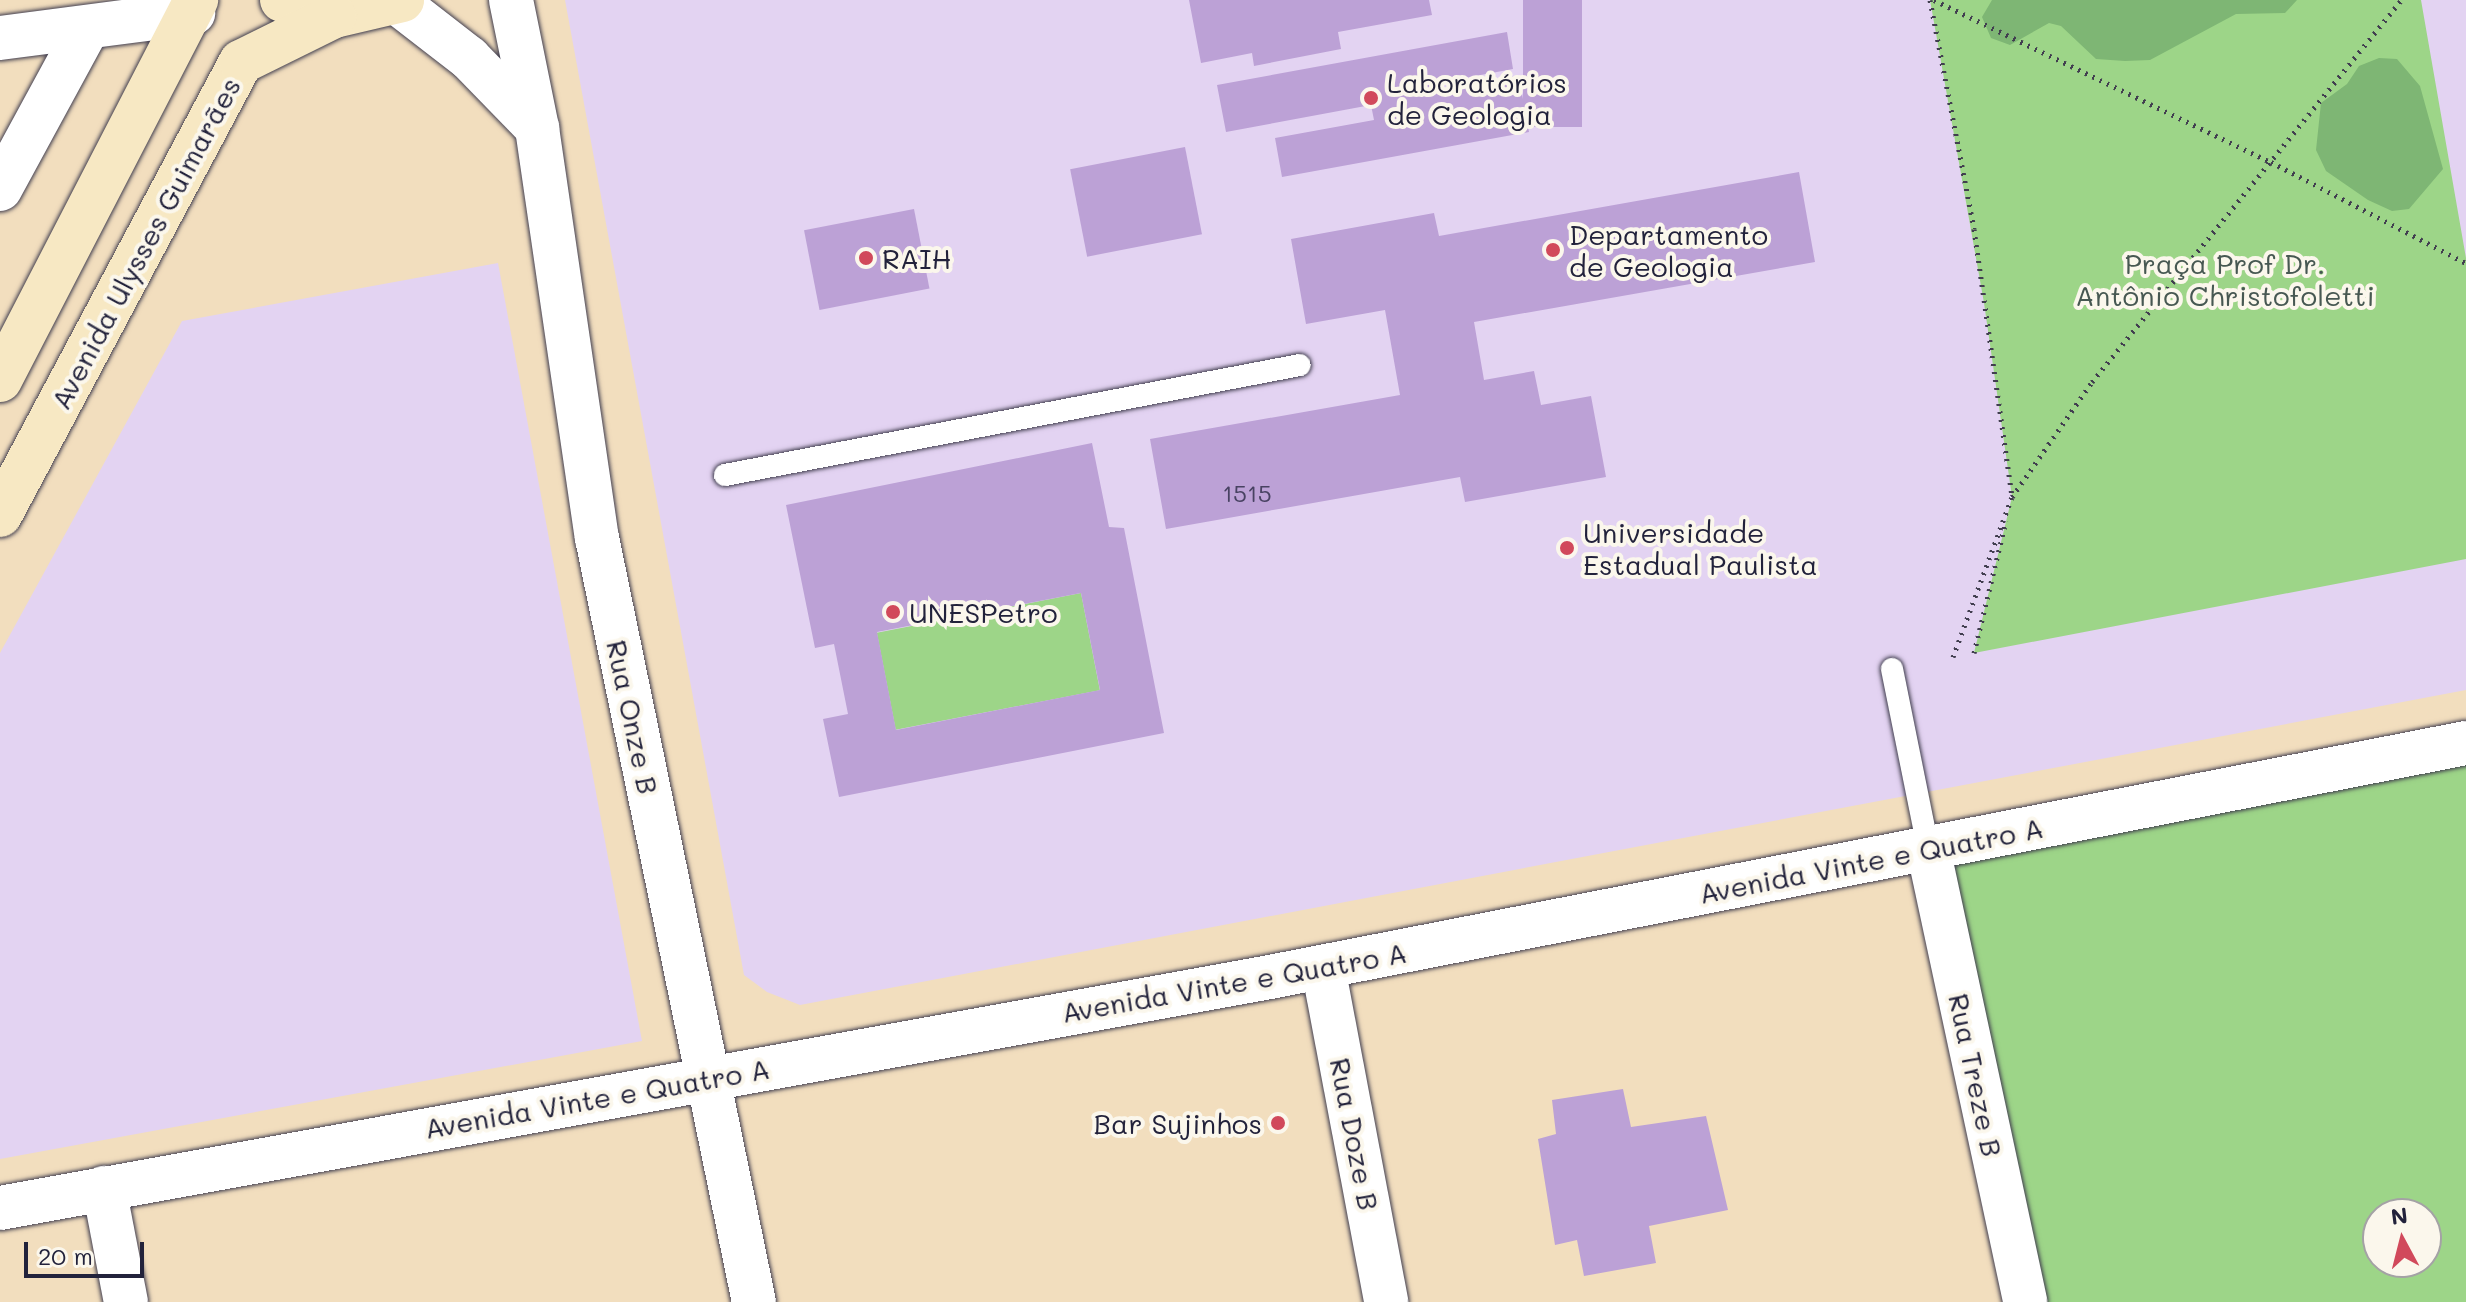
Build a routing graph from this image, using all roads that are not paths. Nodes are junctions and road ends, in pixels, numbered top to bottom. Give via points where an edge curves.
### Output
1 (282, 0) edge
2 (511, 0) edge
3 (400, 1) edge
4 (195, 6) edge
5 (334, 16) junction
6 (88, 27) junction
7 (0, 38) edge
8 (537, 128) junction
9 (0, 189) edge
10 (1300, 365) dead end
11 (0, 380) edge
12 (725, 475) dead end
13 (0, 515) edge
14 (1892, 669) dead end
15 (2466, 743) edge
16 (1928, 848) junction
17 (1323, 967) junction
18 (707, 1077) junction
19 (104, 1188) junction
20 (0, 1208) edge
21 (126, 1302) edge
22 (754, 1302) edge
23 (1386, 1302) edge
24 (2025, 1302) edge

1 - 5 main road, Avenida Ulysses Guimarães
2 - 8 street, Rua Onze B
3 - 5 main road, Avenida Ulysses Guimarães
3 - 8 street via 469,58
4 - 6 street
4 - 11 main road
5 - 13 main road, Avenida Ulysses Guimarães via 241,62
6 - 7 street
6 - 9 street
8 - 18 street, Rua Onze B via 597,538
10 - 12 lane
14 - 16 lane
15 - 16 street, Avenida Vinte e Quatro A
16 - 17 street, Avenida Vinte e Quatro A
16 - 24 street, Rua Treze B
17 - 18 street, Avenida Vinte e Quatro A
17 - 23 street, Rua Doze B
18 - 19 street, Avenida Vinte e Quatro A
18 - 22 street, Rua Onze B
19 - 20 street, Avenida Vinte e Quatro A
19 - 21 street

